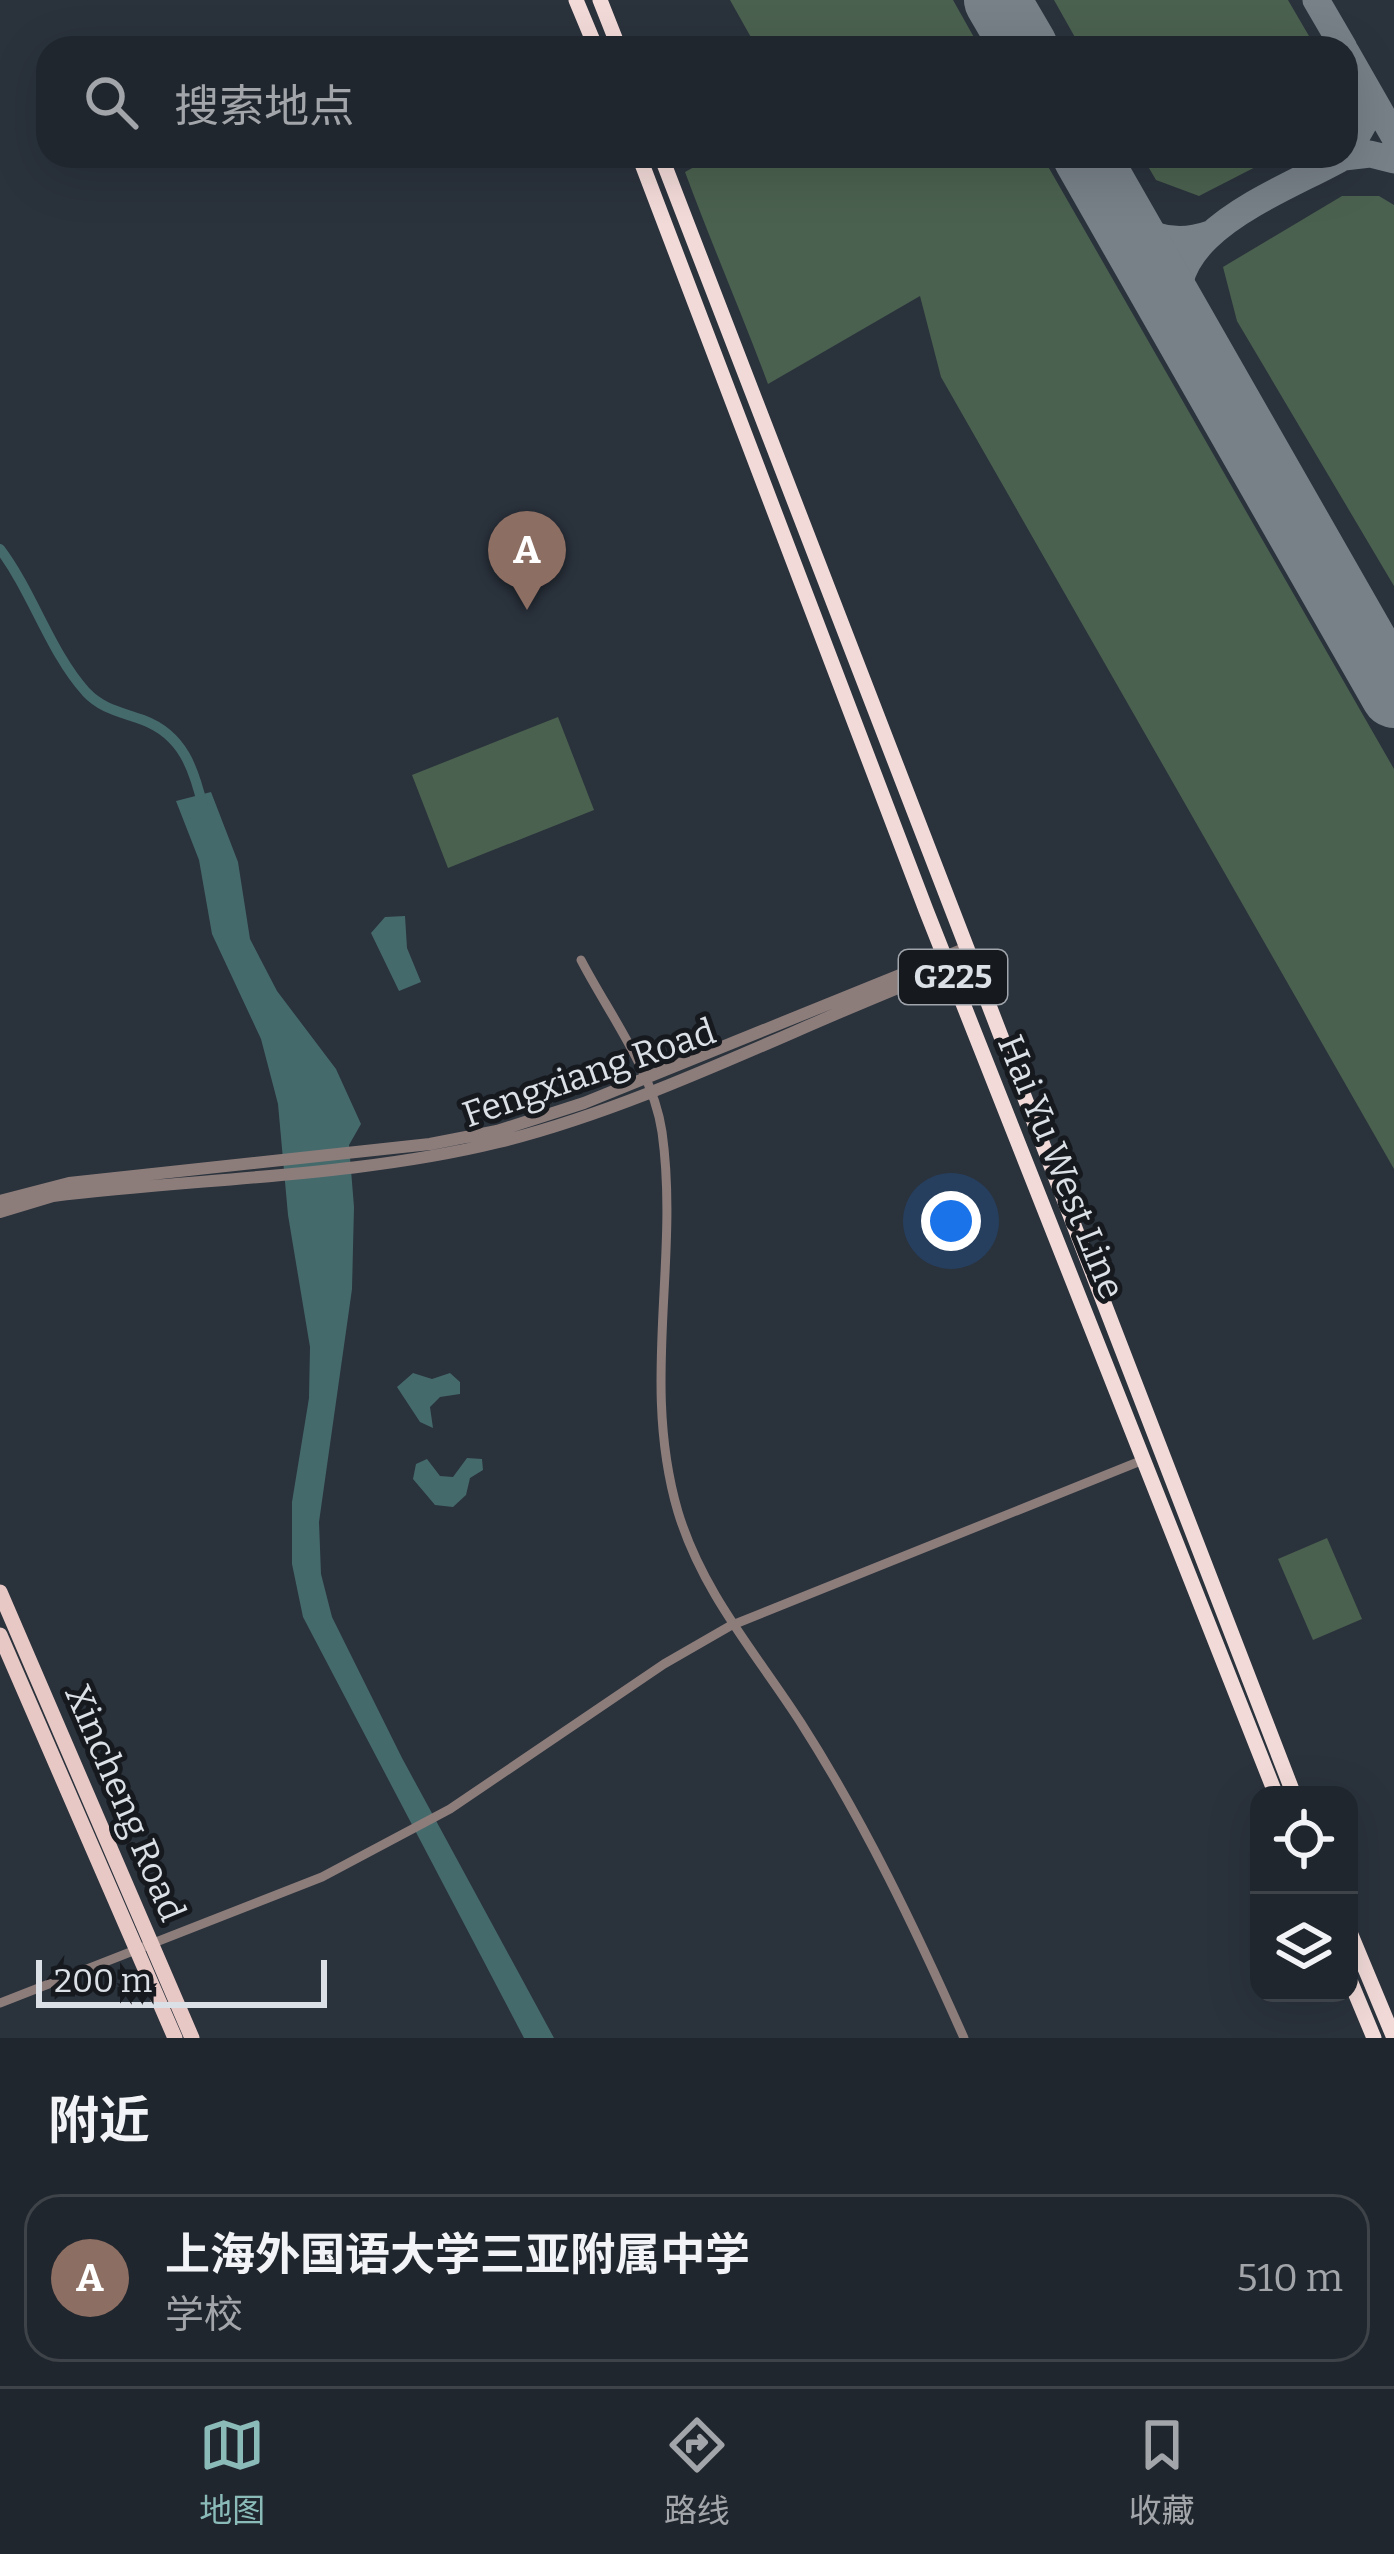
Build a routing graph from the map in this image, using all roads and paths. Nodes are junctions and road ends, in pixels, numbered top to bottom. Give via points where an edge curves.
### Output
1 (576, 0) edge
2 (601, 0) edge
3 (591, 36) edge
4 (614, 36) edge
5 (644, 168) edge
6 (666, 168) edge
7 (967, 955) junction
8 (581, 960) dead end
9 (947, 962) junction
10 (647, 1083) junction
11 (278, 1166) junction
12 (0, 1201) edge
13 (0, 1212) edge
14 (1143, 1460) junction
15 (0, 1592) edge
16 (730, 1626) junction
17 (0, 1635) edge
18 (1256, 1722) junction
19 (1274, 1786) edge
20 (1289, 1786) edge
21 (145, 1944) junction
22 (1358, 1952) edge
23 (1358, 2000) edge
24 (0, 2003) edge
25 (175, 2038) edge
26 (192, 2038) edge
27 (964, 2038) edge
28 (1374, 2038) edge
29 (1394, 2038) edge

1 - 3 highway
2 - 4 highway
5 - 9 highway, Hai Yu West Line / G225
6 - 7 highway, Hai Yu West Line / G225
7 - 9 street, Fengxiang Road
7 - 18 highway, Hai Yu West Line / G225
8 - 10 street
9 - 10 street, Fengxiang Road
9 - 14 highway, Hai Yu West Line / G225
10 - 11 street, Fengxiang Road via 497,1131
10 - 16 street via 662,1130 667,1209 657,1341 665,1456 679,1514
11 - 12 street, Fengxiang Road via 68,1183
11 - 13 street, Fengxiang Road via 53,1196
14 - 16 street
14 - 18 highway, Hai Yu West Line / G225
15 - 21 main road, Xincheng Road
16 - 21 street via 450,1809 322,1877
16 - 27 street via 802,1724 866,1834
17 - 21 main road, Xincheng Road
18 - 19 highway, Hai Yu West Line / G225
18 - 20 highway, Hai Yu West Line / G225
21 - 24 street
21 - 25 main road, Xincheng Road
21 - 26 main road, Xincheng Road
22 - 29 highway
23 - 28 highway

